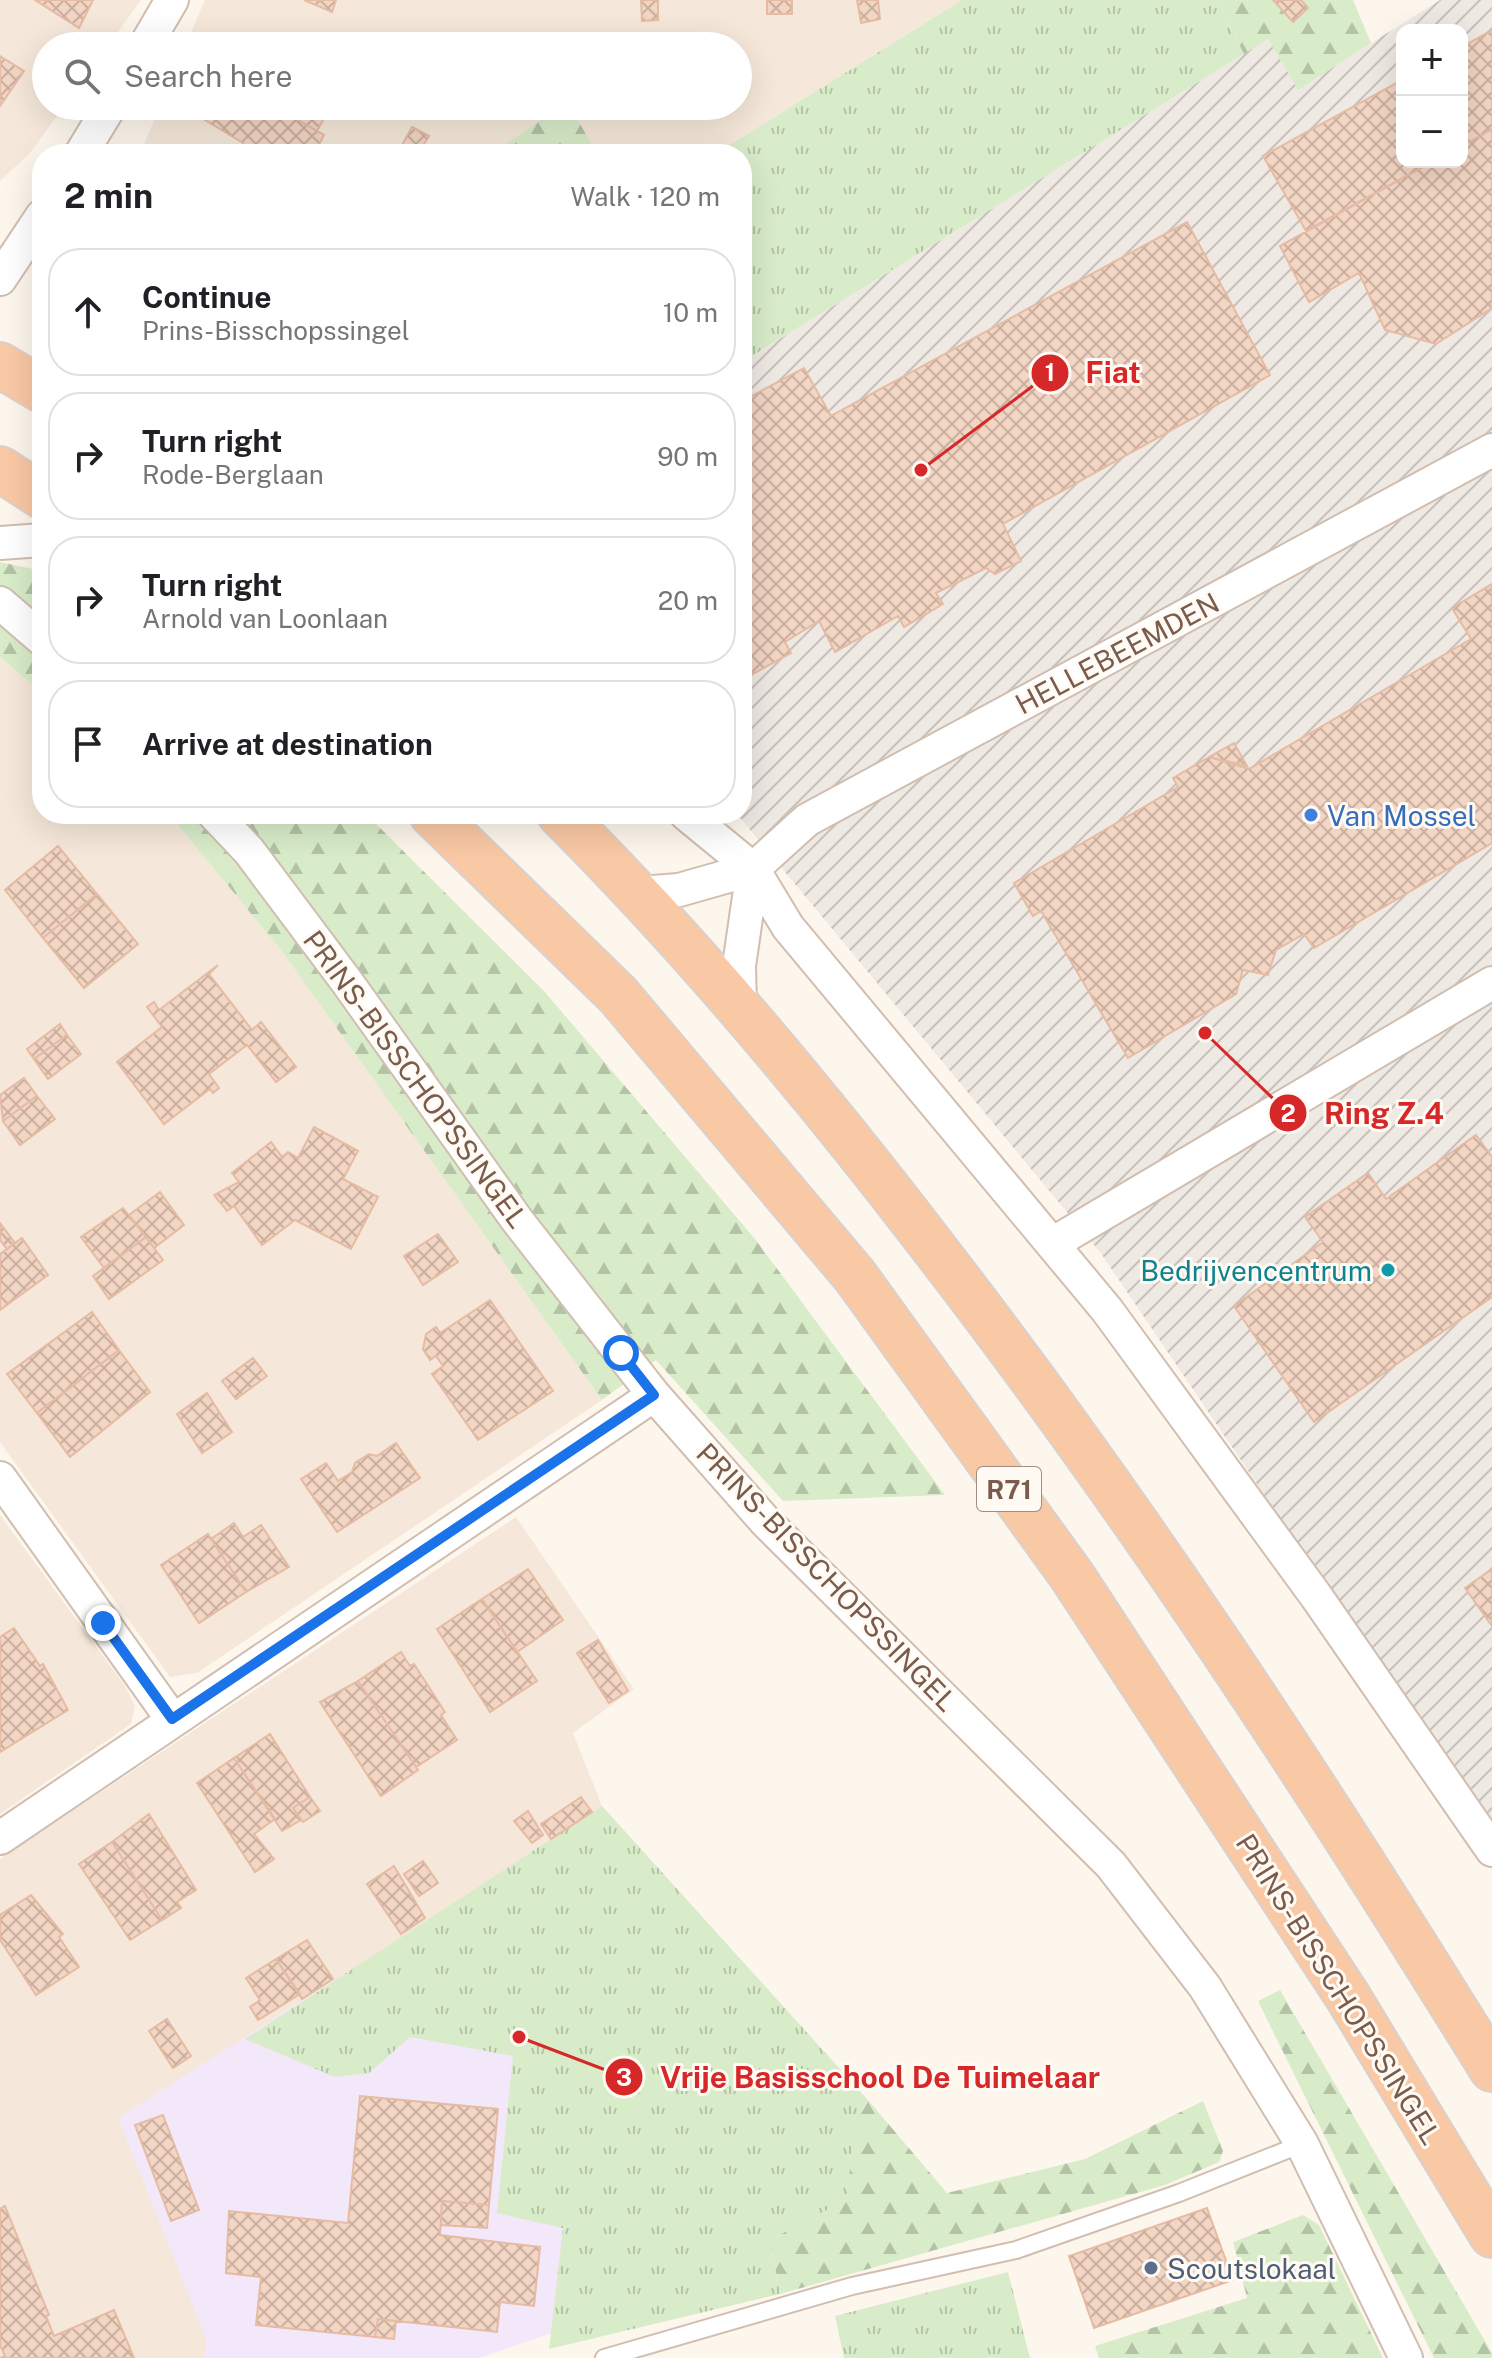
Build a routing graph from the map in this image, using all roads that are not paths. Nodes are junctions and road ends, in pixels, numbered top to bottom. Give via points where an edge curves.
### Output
1 (172, 0) edge
2 (153, 32) edge
3 (102, 120) edge
4 (87, 144) edge
5 (32, 231) edge
6 (0, 279) edge
7 (0, 365) edge
8 (32, 384) edge
9 (1492, 450) edge
10 (0, 469) edge
11 (32, 490) edge
12 (32, 541) edge
13 (0, 543) edge
14 (0, 603) edge
15 (32, 630) edge
16 (223, 824) edge
17 (442, 824) edge
18 (570, 824) edge
19 (698, 824) edge
20 (753, 869) junction
21 (640, 893) junction
22 (1492, 983) edge
23 (740, 1008) junction
24 (1052, 1244) junction
25 (654, 1395) junction
26 (0, 1478) edge
27 (172, 1719) junction
28 (0, 1838) edge
29 (1492, 1850) edge
30 (1492, 2069) edge
31 (1302, 2144) junction
32 (1492, 2235) edge
33 (604, 2358) edge
34 (1406, 2358) edge

1 - 2 street
3 - 4 street
5 - 6 street
7 - 8 highway
9 - 20 street, HELLEBEEMDEN via 807,820
10 - 11 highway
12 - 13 street
14 - 15 street
16 - 25 street, PRINS-BISSCHOPSSINGEL via 249,851 517,1220
17 - 32 highway, PRINS-BISSCHOPSSINGEL / R71 via 618,995 855,1276 1072,1576 1348,1997
18 - 21 highway
19 - 20 street
20 - 21 street via 679,890
20 - 23 street via 739,966
20 - 24 street via 788,927
21 - 23 highway
22 - 24 street
23 - 30 highway via 865,1158 1107,1480 1368,1869
24 - 29 street via 1152,1370
25 - 27 street
25 - 31 street, PRINS-BISSCHOPSSINGEL via 766,1522 1111,1865 1205,1987
26 - 27 street
27 - 28 street
31 - 33 lane via 1016,2250 852,2286
31 - 34 street, PRINS-BISSCHOPSSINGEL

